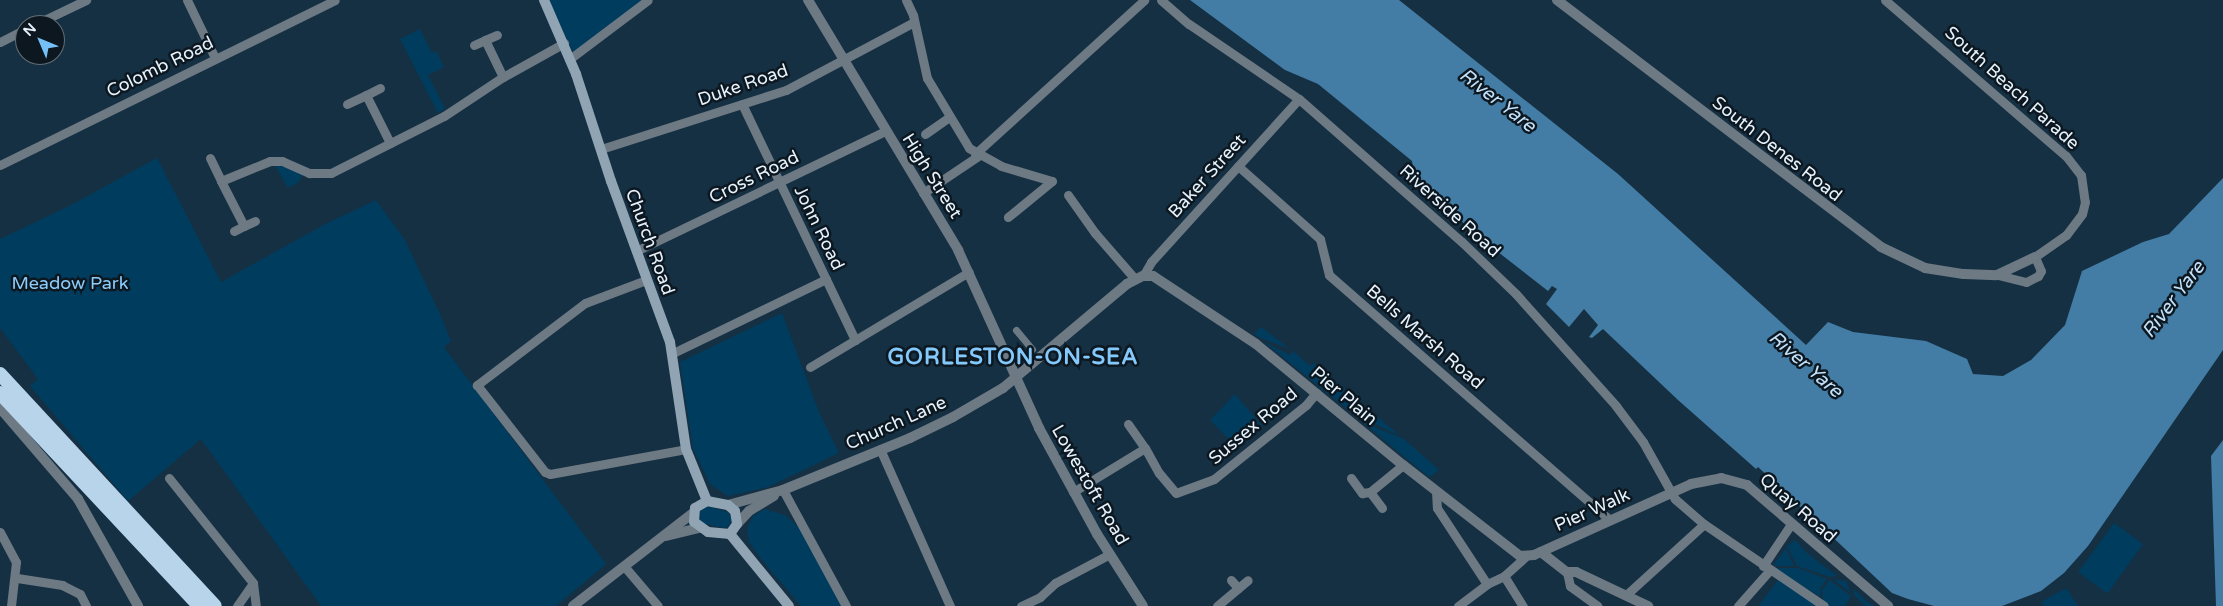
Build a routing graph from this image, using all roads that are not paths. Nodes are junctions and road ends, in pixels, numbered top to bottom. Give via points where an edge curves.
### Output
1 (86, 0) edge
2 (187, 0) edge
3 (335, 0) edge
4 (544, 0) edge
5 (648, 0) edge
6 (808, 0) edge
7 (906, 0) edge
8 (1144, 0) edge
9 (1161, 0) edge
10 (1557, 0) edge
11 (1885, 0) edge
12 (55, 15) edge
13 (914, 22) junction
14 (15, 34) edge
15 (497, 35) dead end
16 (485, 40) junction
17 (0, 42) edge
18 (564, 43) junction
19 (474, 45) dead end
20 (215, 58) junction
21 (571, 58) junction
22 (842, 60) junction
23 (503, 77) junction
24 (380, 88) dead end
25 (366, 95) junction
26 (1299, 99) junction
27 (347, 104) dead end
28 (742, 104) junction
29 (949, 117) junction
30 (885, 131) junction
31 (925, 134) dead end
32 (390, 143) junction
33 (601, 149) junction
34 (976, 155) junction
35 (210, 158) dead end
36 (0, 164) edge
37 (1238, 166) junction
38 (221, 181) junction
39 (779, 182) junction
40 (923, 193) junction
41 (1068, 195) dead end
42 (1008, 217) dead end
43 (255, 221) dead end
44 (244, 226) junction
45 (234, 231) dead end
46 (636, 251) junction
47 (2035, 257) junction
48 (969, 272) junction
49 (1998, 275) junction
50 (1139, 278) junction
51 (826, 279) junction
52 (646, 280) junction
53 (1016, 330) dead end
54 (855, 340) junction
55 (1032, 349) dead end
56 (673, 353) junction
57 (810, 367) dead end
58 (0, 374) edge
59 (1016, 376) junction
60 (0, 393) edge
61 (1316, 393) junction
62 (0, 408) edge
63 (1128, 424) dead end
64 (686, 448) junction
65 (1145, 448) junction
66 (880, 449) junction
67 (1403, 465) junction
68 (169, 478) dead end
69 (1351, 478) dead end
70 (783, 490) junction
71 (1436, 491) junction
72 (1073, 492) junction
73 (1370, 492) junction
74 (1672, 492) junction
75 (707, 500) junction
76 (728, 505) junction
77 (1382, 508) dead end
78 (693, 513) junction
79 (1610, 520) junction
80 (737, 524) junction
81 (1704, 524) junction
82 (1791, 524) junction
83 (698, 528) junction
84 (0, 532) edge
85 (730, 534) junction
86 (658, 539) junction
87 (1541, 552) junction
88 (1110, 554) junction
89 (1525, 557) junction
90 (624, 566) junction
91 (1767, 568) junction
92 (1567, 572) junction
93 (1504, 576) junction
94 (17, 578) junction
95 (1231, 580) dead end
96 (1248, 580) dead end
97 (253, 583) junction
98 (1487, 584) junction
99 (1238, 588) junction
100 (1626, 595) junction
101 (12, 606) edge
102 (86, 606) edge
103 (138, 606) edge
104 (199, 606) edge
105 (215, 606) edge
106 (237, 606) edge
107 (256, 606) edge
108 (573, 606) edge
109 (658, 606) edge
110 (789, 606) edge
111 (846, 606) edge
112 (950, 606) edge
113 (1021, 606) edge
114 (1143, 606) edge
115 (1217, 606) edge
116 (1458, 606) edge
117 (1523, 606) edge
118 (1598, 606) edge
119 (1648, 606) edge
120 (1738, 606) edge
121 (1824, 606) edge
122 (1888, 606) edge

1 - 12 street
2 - 20 street
3 - 20 street, Colomb Road
4 - 18 main road, Church Road
5 - 21 street
6 - 22 street, High Street
7 - 13 street
8 - 34 street
9 - 26 street, Riverside Road via 1189,24
10 - 49 street, South Denes Road via 1881,247 1925,268 1945,273
11 - 47 street, South Beach Parade via 2066,156 2081,175 2085,202 2082,214 2066,235
13 - 22 street, Duke Road
13 - 29 street via 927,78
14 - 17 street
15 - 16 street
16 - 19 street
16 - 23 street
18 - 21 main road, Church Road
18 - 23 street
20 - 36 street, Colomb Road
21 - 33 main road, Church Road
22 - 28 street, Duke Road via 786,90
22 - 30 street, High Street
23 - 32 street via 444,116
24 - 25 street
25 - 27 street
25 - 32 street
26 - 37 street, Baker Street
26 - 74 street, Riverside Road via 1414,198 1516,294 1616,406 1643,442
28 - 33 street, Duke Road
28 - 39 street, John Road
29 - 31 street
29 - 34 street
30 - 39 street, Cross Road
30 - 40 street, High Street
32 - 38 street via 331,172 309,173 282,161 270,161
33 - 46 main road, Church Road
34 - 40 street
34 - 42 street via 1052,181
35 - 38 street
37 - 50 street, Baker Street
37 - 79 street, Bells Marsh Road via 1320,239 1329,275
38 - 44 street
39 - 46 street, Cross Road
39 - 51 street, John Road
40 - 48 street, High Street
41 - 50 street via 1095,234
43 - 44 street
44 - 45 street
46 - 52 main road, Church Road
47 - 49 street, South Denes Road
47 - 49 street, South Denes Road via 2042,271 2033,279 2026,282
48 - 54 street
48 - 59 street, High Street
50 - 59 street, Baker Street
50 - 61 street, Pier Plain via 1163,281 1208,310
51 - 54 street, John Road
51 - 56 street
52 - 56 main road, Church Road
52 - 64 street via 585,303 477,385 545,472 550,474
53 - 55 street
54 - 57 street
56 - 64 main road, Church Road via 678,413
58 - 105 highway
59 - 66 street, Church Lane via 1003,388 952,417
59 - 72 street, Lowestoft Road
60 - 104 highway
61 - 65 street, Sussex Road via 1306,405 1214,479 1176,494 1159,474
61 - 67 street, Pier Plain
62 - 103 street via 78,499
63 - 65 street, Sussex Road
64 - 75 main road, Church Road
65 - 72 street
66 - 70 street, Church Lane
66 - 112 street
67 - 71 street, Pier Plain
67 - 73 street
68 - 97 street
69 - 73 street via 1362,493
70 - 76 street, Church Lane
70 - 80 street, Church Lane via 749,512
70 - 111 street
71 - 89 street, Pier Plain via 1515,553
71 - 98 street via 1437,508
72 - 88 street, Lowestoft Road
73 - 77 street
74 - 79 street, Pier Walk
74 - 81 street, Riverside Road via 1675,499
74 - 82 street, Quay Road via 1709,479 1734,480 1747,485
75 - 76 main road, Church Lane
75 - 78 main road via 698,504
76 - 80 main road via 738,517
78 - 83 main road
78 - 86 street
79 - 87 street, Pier Walk
80 - 85 main road, Church Lane
81 - 91 street, Riverside Road
81 - 100 street
82 - 91 street
82 - 122 street, Quay Road
83 - 85 main road via 716,534
83 - 86 street
84 - 94 street via 16,562
85 - 110 main road
86 - 90 street
87 - 89 street, Pier Walk
87 - 92 street
88 - 113 street via 1055,583 1040,597
88 - 114 street, Lowestoft Road
89 - 93 street
90 - 108 street
90 - 109 street
91 - 120 street
91 - 121 street, Riverside Road
92 - 100 street via 1576,572
92 - 118 street via 1570,586
93 - 98 street
93 - 117 street
94 - 101 street
94 - 102 street via 62,585 80,594
95 - 99 street
96 - 99 street
97 - 106 street
97 - 107 street
98 - 116 street
99 - 115 street
100 - 119 street

